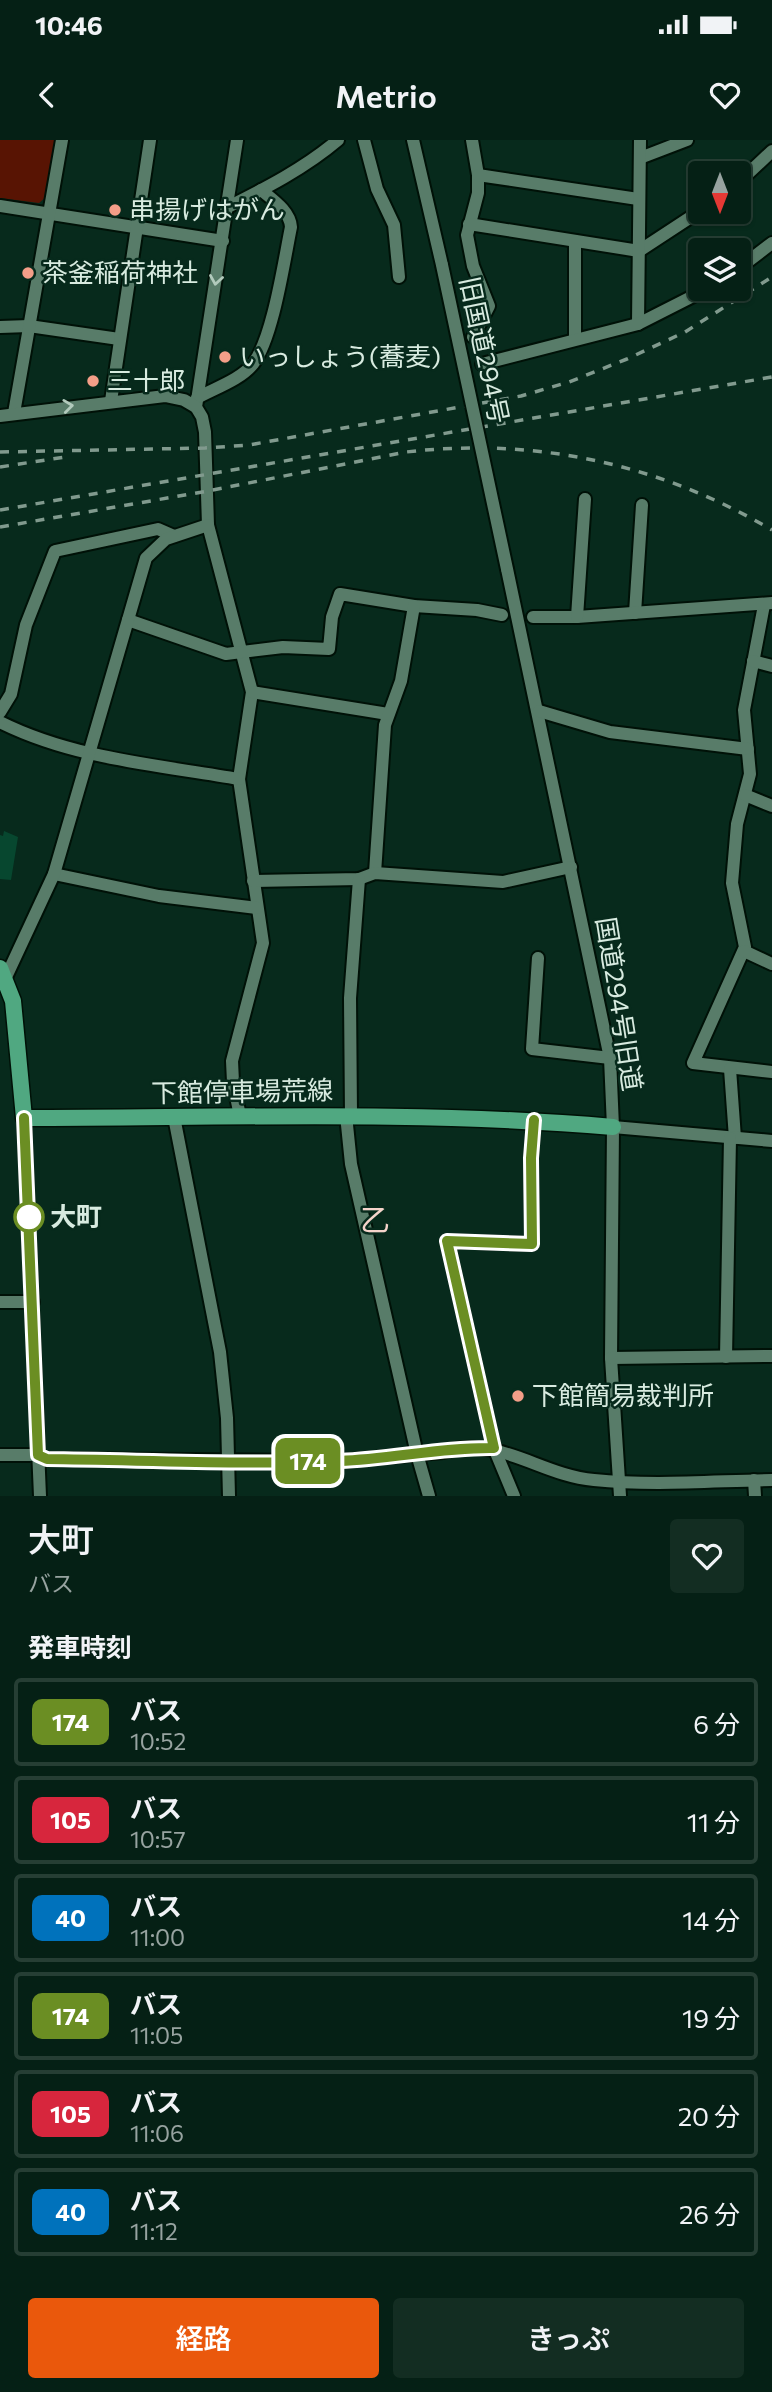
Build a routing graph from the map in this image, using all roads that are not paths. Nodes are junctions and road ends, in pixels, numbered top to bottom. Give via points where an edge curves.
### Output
1 (62, 140) edge
2 (150, 140) edge
3 (237, 140) edge
4 (338, 140) edge
5 (364, 140) edge
6 (413, 140) edge
7 (472, 140) edge
8 (640, 140) edge
9 (687, 140) edge
10 (772, 151) edge
11 (639, 158) junction
12 (751, 171) edge
13 (478, 175) junction
14 (261, 190) junction
15 (638, 199) junction
16 (0, 206) edge
17 (228, 207) junction
18 (49, 213) junction
19 (688, 219) edge
20 (469, 224) junction
21 (136, 228) junction
22 (222, 241) junction
23 (575, 241) junction
24 (772, 243) edge
25 (639, 251) junction
26 (751, 259) edge
27 (398, 277) dead end
28 (688, 299) edge
29 (638, 324) junction
30 (30, 326) junction
31 (0, 327) edge
32 (473, 337) dead end
33 (119, 339) junction
34 (575, 339) junction
35 (482, 364) dead end
36 (111, 401) junction
37 (197, 402) junction
38 (14, 413) junction
39 (0, 416) edge
40 (585, 499) dead end
41 (642, 505) dead end
42 (208, 526) junction
43 (174, 536) junction
44 (507, 569) joint
45 (768, 604) edge
46 (414, 606) junction
47 (635, 613) junction
48 (502, 615) dead end
49 (533, 617) dead end
50 (577, 617) junction
51 (128, 620) junction
52 (240, 654) junction
53 (753, 661) junction
54 (772, 666) edge
55 (252, 692) junction
56 (539, 711) junction
57 (0, 712) edge
58 (388, 714) junction
59 (0, 722) edge
60 (748, 748) junction
61 (89, 754) junction
62 (239, 779) junction
63 (745, 795) junction
64 (772, 806) edge
65 (571, 867) junction
66 (375, 873) junction
67 (54, 874) junction
68 (359, 879) junction
69 (253, 881) junction
70 (257, 908) junction
71 (744, 951) junction
72 (538, 958) dead end
73 (772, 964) edge
74 (3, 972) edge
75 (6, 1001) edge
76 (610, 1058) junction
77 (730, 1069) junction
78 (772, 1072) edge
79 (348, 1115) junction
80 (240, 1116) junction
81 (174, 1117) junction
82 (24, 1118) junction
83 (534, 1120) junction
84 (613, 1126) junction
85 (733, 1138) junction
86 (772, 1141) edge
87 (0, 1302) edge
88 (33, 1302) junction
89 (772, 1356) edge
90 (726, 1357) junction
91 (611, 1358) junction
92 (494, 1448) junction
93 (417, 1454) junction
94 (0, 1455) edge
95 (38, 1455) junction
96 (227, 1460) junction
97 (754, 1480) junction
98 (772, 1480) edge
99 (619, 1482) junction
100 (40, 1496) edge
101 (229, 1496) edge
102 (429, 1496) edge
103 (514, 1496) edge
104 (620, 1496) edge
105 (755, 1496) edge

1 - 18 street
2 - 21 street
3 - 17 street
4 - 14 street
5 - 27 street via 377,189 394,225
6 - 44 street, 旧国道294号, bridge
7 - 13 street
8 - 11 street
9 - 11 street
10 - 12 street
11 - 15 street
13 - 15 street
13 - 20 street
14 - 17 street
14 - 37 street via 290,219 291,227 267,331 254,363
15 - 25 street
16 - 18 street
17 - 22 street
18 - 21 street
18 - 30 street
19 - 25 street
20 - 23 street
20 - 32 street via 472,266 489,306
21 - 22 street
21 - 33 street
22 -> 37 street
23 - 25 street
23 - 34 street
24 - 26 street
25 - 29 street
28 - 29 street
29 - 34 street
30 - 31 street
30 - 33 street
30 - 38 street
33 - 36 street
34 - 35 street
36 - 37 street via 165,396
38 -> 36 street
37 - 42 street via 205,432
38 - 39 street
40 - 50 street
41 - 47 street
42 - 43 street
42 - 52 street
43 - 51 street via 146,558
43 - 57 street via 158,529 55,551 26,625 11,694
44 - 56 street, 国道294号旧道
45 - 47 street
45 - 53 street
46 - 48 street
46 - 52 street via 340,594 329,649 283,647
46 - 58 street via 401,681
47 - 50 street
49 - 50 street
51 - 52 street via 226,654
51 - 61 street
52 - 55 street
53 - 54 street
53 - 60 street via 744,710
55 - 58 street
55 - 62 street
56 - 60 street via 610,732
56 - 65 street, 国道294号旧道
58 - 66 street
59 - 61 street
60 - 63 street via 750,774
61 - 62 street
61 - 67 street
62 - 69 street
63 - 64 street
63 - 71 street via 737,824 732,883
65 - 66 street via 503,883
65 - 76 street, 国道294号旧道
66 - 68 street
67 - 70 street via 159,896
67 - 74 street
68 - 69 street
68 - 79 street
69 - 70 street
70 - 80 street via 260,960 232,1061
71 - 73 street
71 - 77 street via 693,1063
72 - 76 street via 532,1049
74 - 75 main road
75 - 82 main road
76 - 84 street, 国道294号旧道
77 - 78 street
77 - 85 street
79 - 80 main road, 下館停車場荒線
79 - 83 main road, 下館停車場荒線
79 - 93 street via 351,1164
80 - 81 main road, 下館停車場荒線
81 - 82 main road, 下館停車場荒線
81 - 96 street via 220,1352
82 - 88 street
83 - 84 main road, 下館停車場荒線
83 - 92 street via 532,1244 447,1241
84 - 85 street
84 - 91 street, 国道294号旧道
85 - 86 street
85 - 90 street
87 - 88 street
88 - 95 street
89 - 90 street
90 - 91 street
91 - 99 street, 国道294号旧道
92 - 93 street via 459,1447
92 - 99 street via 591,1480
92 - 103 street
93 - 96 street via 341,1461
93 - 102 street
94 - 95 street
95 - 96 street via 47,1459
95 - 100 street
96 - 101 street
97 - 98 street
97 - 99 street
97 - 105 street
99 - 104 street, 国道294号旧道

